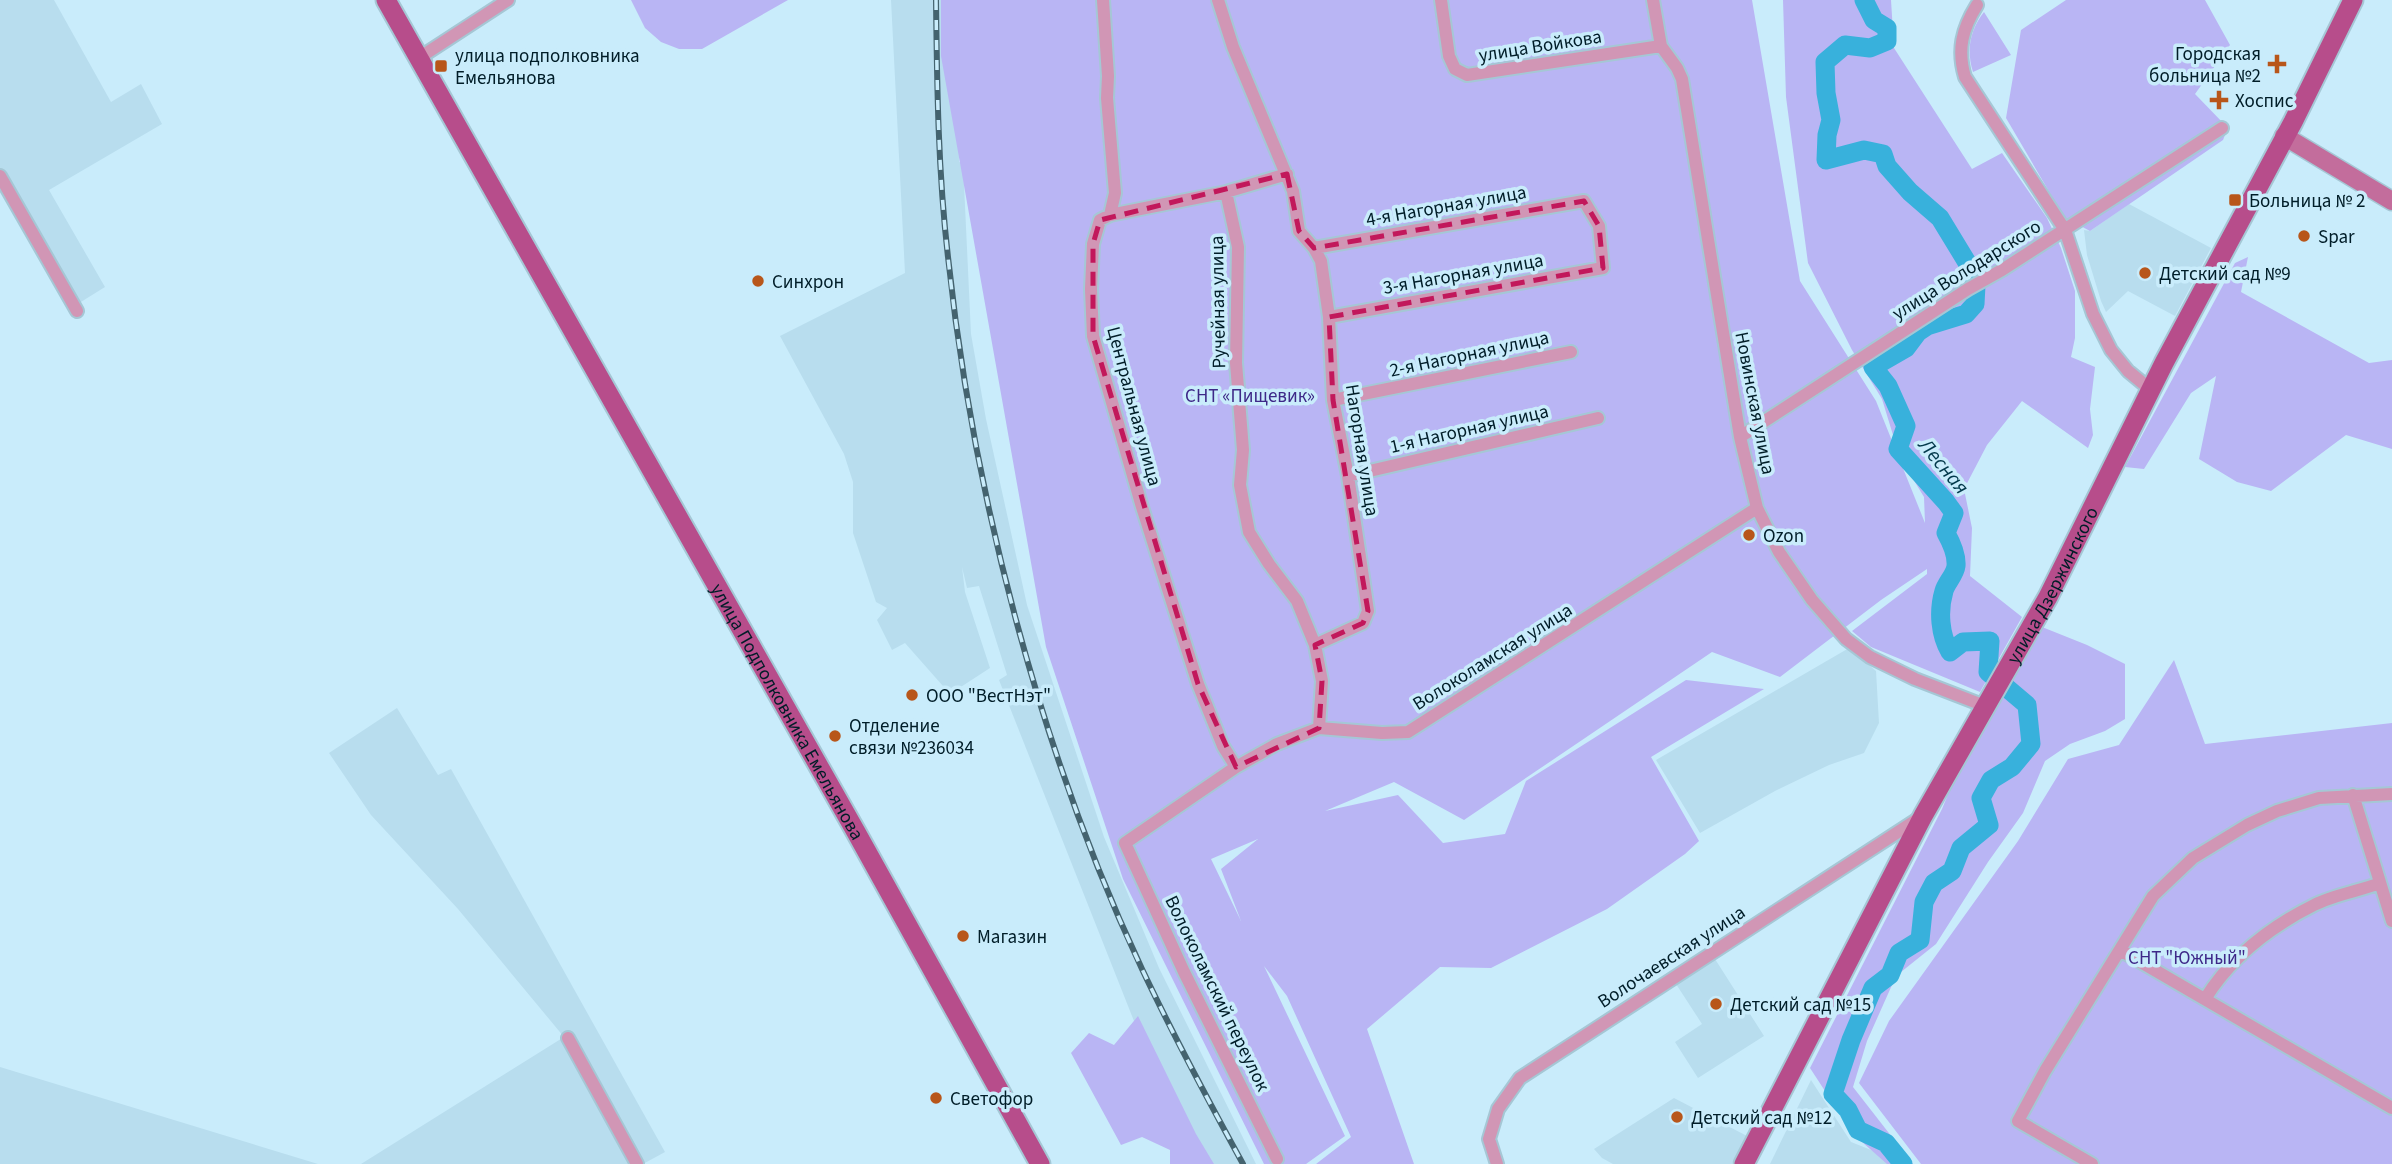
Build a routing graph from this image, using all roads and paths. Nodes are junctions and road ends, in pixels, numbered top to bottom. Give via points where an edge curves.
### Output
1 (386, 0) edge
2 (508, 0) edge
3 (1219, 0) edge
4 (1441, 0) edge
5 (1653, 0) edge
6 (2353, 0) edge
7 (1103, 2) edge
8 (1977, 5) dead end
9 (1661, 46) junction
10 (419, 58) junction
11 (2222, 128) dead end
12 (2284, 136) junction
13 (1287, 174) junction
14 (0, 176) edge
15 (1226, 192) junction
16 (2392, 201) edge
17 (1110, 215) junction
18 (2065, 230) junction
19 (1314, 247) junction
20 (1603, 268) joint
21 (77, 311) dead end
22 (1329, 317) junction
23 (1571, 352) dead end
24 (2151, 390) junction
25 (1333, 400) junction
26 (1598, 418) dead end
27 (1740, 437) junction
28 (1348, 476) junction
29 (1757, 508) junction
30 (1315, 645) junction
31 (1985, 706) junction
32 (1319, 728) junction
33 (1236, 767) junction
34 (2392, 793) edge
35 (2353, 795) junction
36 (1923, 816) junction
37 (1125, 844) joint
38 (2380, 883) junction
39 (2392, 921) edge
40 (2120, 950) junction
41 (2205, 999) junction
42 (568, 1038) dead end
43 (2392, 1108) edge
44 (1278, 1159) dead end
45 (637, 1164) edge
46 (1040, 1164) edge
47 (1497, 1164) edge
48 (1744, 1164) edge
49 (2092, 1164) edge

1 - 10 main road, улица Подполковника Емельянова
2 - 10 street
3 - 13 street, Нагорная улица via 1233,47
4 - 9 street, улица Войкова via 1449,56 1455,69 1467,75
5 - 9 street, Новинская улица
6 - 12 main road, улица Дзержинского
7 - 17 street, Центральная улица via 1115,193
8 - 18 street, улица Володарского via 1963,31 1965,77
9 - 27 street, Новинская улица via 1682,79
10 - 46 main road, улица Подполковника Емельянова
11 - 18 street
12 - 16 main road
12 - 24 main road, улица Дзержинского
13 - 15 street
13 - 19 street, Нагорная улица via 1299,231
14 - 21 street
15 - 17 street
15 - 30 street, Ручейная улица via 1238,247 1240,485 1249,533 1297,601
17 - 33 street, Центральная улица via 1100,220 1093,244 1093,336 1198,684
18 - 24 street via 2093,314 2111,350
18 - 27 street, улица Володарского
19 - 20 street, 4-я Нагорная улица via 1584,201 1599,226
19 - 22 street, Нагорная улица via 1321,261
20 - 22 street, 3-я Нагорная улица
22 - 25 street, Нагорная улица
23 - 25 street, 2-я Нагорная улица
24 - 31 main road, улица Дзержинского via 2048,597
25 - 28 street, Нагорная улица
26 - 28 street, 1-я Нагорная улица
27 - 29 street, Новинская улица
28 - 30 street, Нагорная улица via 1368,611 1363,623
29 - 31 street, Новинская улица via 1779,552 1846,639 1870,657
29 - 32 street, Волоколамская улица via 1408,732
30 - 32 street, Ручейная улица via 1322,681
31 - 36 main road, улица Дзержинского
32 - 33 street, Волоколамская улица
33 - 37 street, Волоколамская улица
34 - 35 street
35 - 38 street
35 - 40 street via 2277,811 2219,841 2153,895
36 - 47 street, Волочаевская улица via 1520,1078 1498,1109 1489,1139
36 - 48 main road, улица Дзержинского
37 - 44 street, Волоколамский переулок
38 - 39 street
38 - 41 street via 2315,904 2273,929 2233,961
40 - 41 street
40 - 49 street via 2018,1121
41 - 43 street
42 - 45 street

